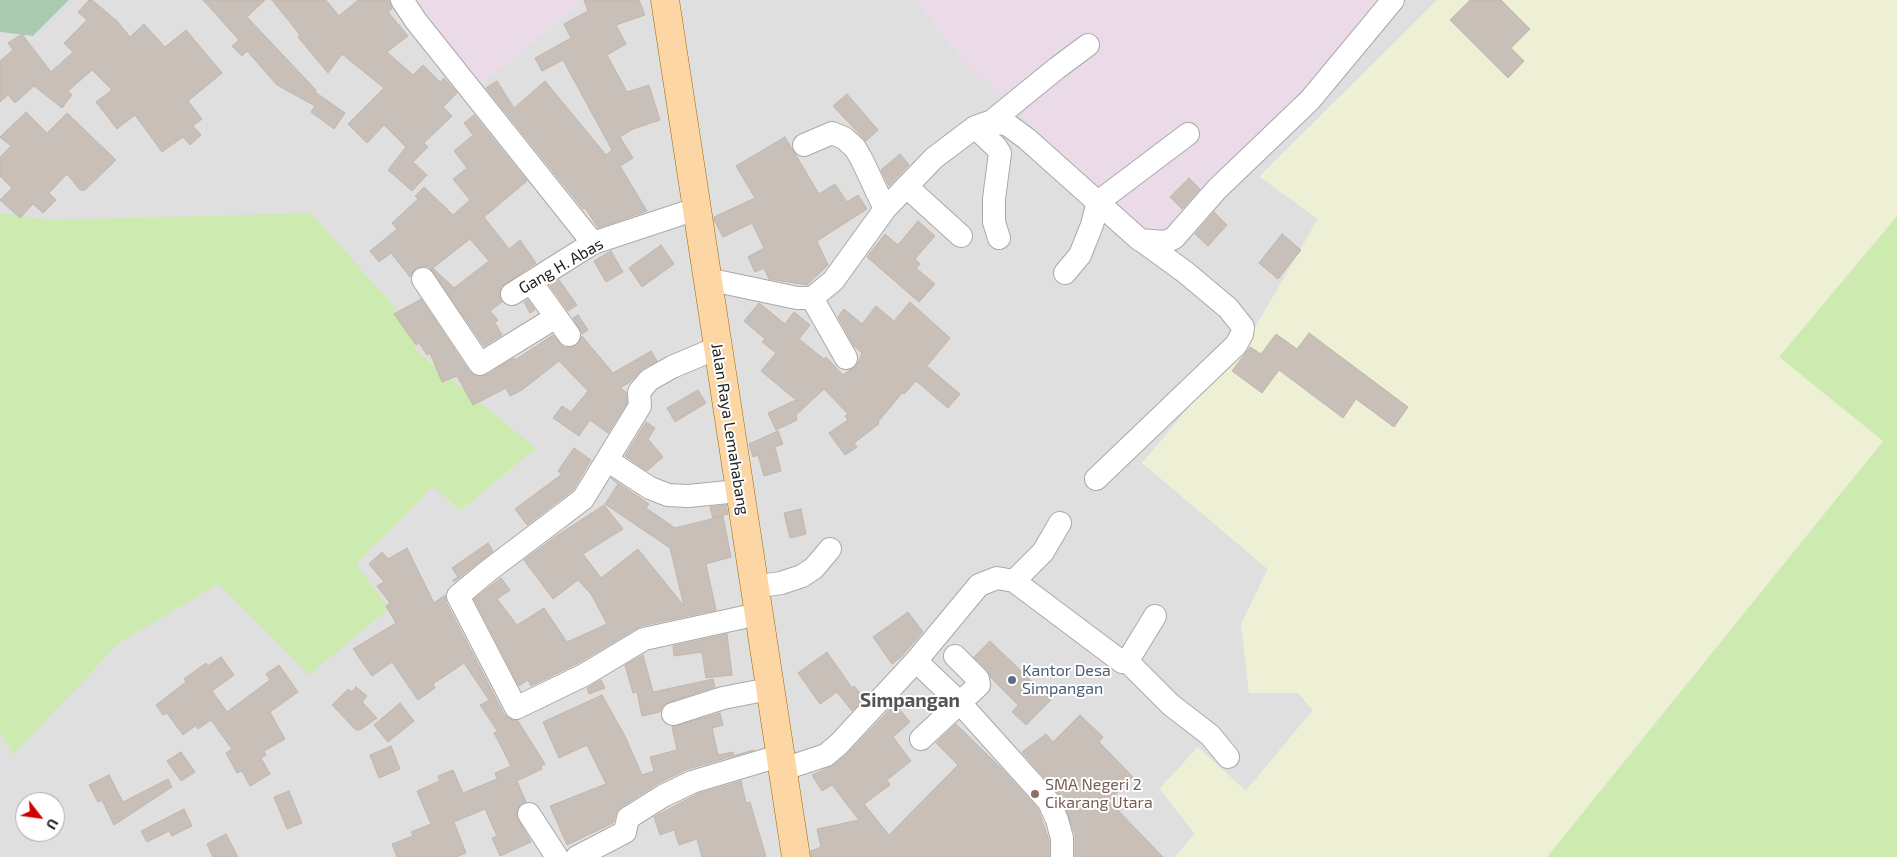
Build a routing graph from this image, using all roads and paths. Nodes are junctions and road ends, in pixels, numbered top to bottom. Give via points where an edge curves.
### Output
1 (402, 0) edge
2 (665, 0) edge
3 (1393, 0) edge
4 (1088, 46) dead end
5 (983, 124) junction
6 (1188, 134) dead end
7 (804, 145) dead end
8 (907, 187) junction
9 (1098, 202) junction
10 (696, 209) junction
11 (885, 209) junction
12 (961, 236) dead end
13 (999, 238) dead end
14 (1140, 240) junction
15 (594, 243) junction
16 (1065, 274) dead end
17 (423, 279) dead end
18 (707, 279) junction
19 (531, 282) junction
20 (512, 294) dead end
21 (812, 298) junction
22 (556, 317) junction
23 (569, 335) dead end
24 (717, 348) junction
25 (846, 358) dead end
26 (607, 460) junction
27 (1096, 479) dead end
28 (739, 490) junction
29 (1060, 523) dead end
30 (830, 549) dead end
31 (1014, 581) junction
32 (754, 586) junction
33 (758, 614) junction
34 (1155, 616) dead end
35 (955, 656) dead end
36 (916, 661) junction
37 (1124, 661) junction
38 (769, 689) junction
39 (960, 703) junction
40 (673, 714) dead end
41 (921, 739) dead end
42 (1228, 757) dead end
43 (780, 763) junction
44 (529, 814) dead end
45 (557, 857) edge
46 (577, 857) edge
47 (796, 857) edge
48 (1062, 857) edge

1 - 15 street
2 - 10 main road, Jalan Raya Lemahabang
3 - 14 street via 1310,100 1223,183 1174,238 1165,242
4 - 5 street
5 - 8 street via 934,158
5 - 9 street via 1008,125
5 - 13 street via 1000,153 994,199 994,222
6 - 9 street
7 - 11 street via 832,133 844,138 862,160
8 - 11 street
8 - 12 street
9 - 14 street
9 - 16 street via 1080,255
10 - 15 street, Gang H. Abas
10 - 18 main road, Jalan Raya Lemahabang
11 - 21 street via 833,280
14 - 27 street via 1228,308 1243,327 1242,334 1236,345
15 - 19 street, Gang H. Abas
17 - 22 street via 480,364
18 - 21 street via 797,298
18 - 24 main road, Jalan Raya Lemahabang
19 - 20 street, Gang H. Abas
19 - 22 street
21 - 25 street
22 - 23 street
24 - 26 street via 649,380 639,392 640,406
24 - 28 main road, Jalan Raya Lemahabang
26 - 28 street via 650,488 668,495
26 - 33 street via 583,499 458,596 516,708 584,675 644,639
28 - 32 main road, Jalan Raya Lemahabang
29 - 31 street via 1043,552
30 - 32 street via 814,568 802,576 781,583
31 - 36 street via 997,578 979,585
31 - 37 street
32 - 33 main road, Jalan Raya Lemahabang
33 - 38 main road, Jalan Raya Lemahabang
34 - 37 street
35 - 39 street via 980,682
36 - 39 street
36 - 43 street via 826,755
37 - 42 street via 1171,706 1210,735
38 - 40 street via 723,698
38 - 43 main road, Jalan Raya Lemahabang
39 - 41 street
39 - 48 street via 1048,802 1062,838
43 - 46 street via 692,782 628,818 625,832
43 - 47 main road, Jalan Raya Lemahabang
44 - 45 street

